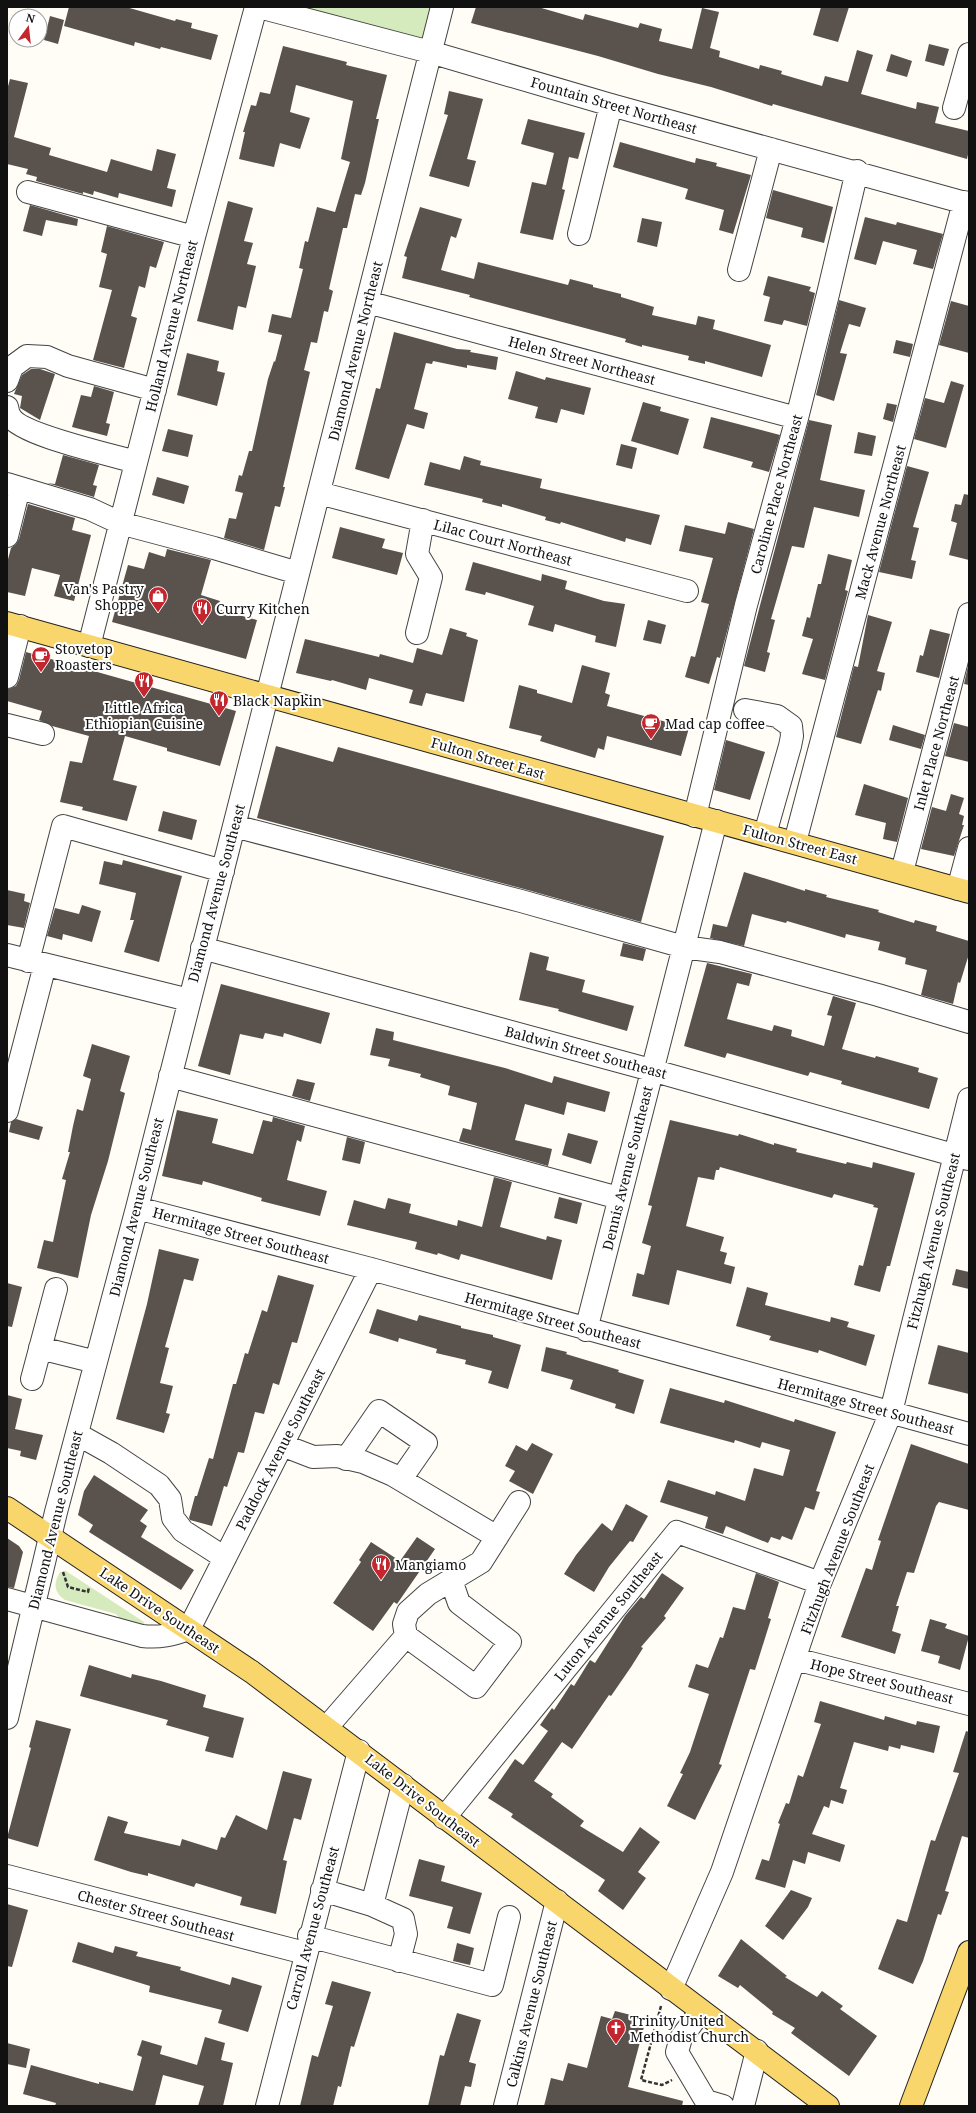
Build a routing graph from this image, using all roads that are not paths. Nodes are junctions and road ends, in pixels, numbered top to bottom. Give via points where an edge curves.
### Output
1 (256, 7) edge
2 (259, 7) edge
3 (442, 7) edge
4 (301, 12) edge
5 (430, 52) junction
6 (969, 54) edge
7 (612, 105) junction
8 (954, 108) dead end
9 (771, 149) junction
10 (857, 171) junction
11 (28, 192) dead end
12 (967, 203) edge
13 (579, 234) dead end
14 (194, 237) junction
15 (739, 270) dead end
16 (367, 302) junction
17 (7, 381) edge
18 (155, 390) junction
19 (7, 407) edge
20 (797, 418) junction
21 (136, 462) junction
22 (13, 486) edge
23 (319, 493) junction
24 (423, 520) junction
25 (120, 523) junction
26 (7, 536) edge
27 (298, 573) junction
28 (687, 590) dead end
29 (969, 614) edge
30 (13, 625) edge
31 (417, 633) dead end
32 (89, 646) junction
33 (7, 677) edge
34 (266, 695) junction
35 (745, 710) dead end
36 (7, 725) edge
37 (43, 734) dead end
38 (695, 816) junction
39 (716, 821) junction
40 (234, 826) junction
41 (765, 834) junction
42 (795, 842) junction
43 (969, 848) edge
44 (223, 871) junction
45 (902, 872) junction
46 (964, 890) edge
47 (684, 947) junction
48 (202, 948) junction
49 (27, 960) edge
50 (189, 1000) junction
51 (969, 1022) edge
52 (651, 1070) junction
53 (170, 1076) junction
54 (969, 1099) edge
55 (7, 1111) edge
56 (962, 1158) edge
57 (619, 1198) junction
58 (137, 1208) junction
59 (371, 1269) junction
60 (56, 1288) dead end
61 (586, 1330) junction
62 (40, 1348) junction
63 (96, 1362) junction
64 (32, 1379) dead end
65 (891, 1412) junction
66 (76, 1434) junction
67 (969, 1434) edge
68 (282, 1445) junction
69 (346, 1458) junction
70 (400, 1479) junction
71 (519, 1502) dead end
72 (7, 1508) edge
73 (50, 1536) junction
74 (497, 1537) junction
75 (225, 1558) junction
76 (451, 1580) junction
77 (820, 1583) junction
78 (7, 1599) edge
79 (34, 1606) junction
80 (189, 1629) junction
81 (406, 1636) junction
82 (795, 1659) junction
83 (969, 1704) edge
84 (7, 1718) edge
85 (326, 1727) junction
86 (359, 1750) junction
87 (403, 1785) junction
88 (444, 1818) junction
89 (7, 1876) edge
90 (322, 1890) junction
91 (556, 1901) junction
92 (372, 1905) junction
93 (509, 1917) dead end
94 (307, 1945) junction
95 (969, 1952) edge
96 (399, 1961) junction
97 (666, 1997) junction
98 (701, 2011) junction
99 (757, 2052) junction
100 (267, 2106) edge
101 (505, 2106) edge
102 (724, 2106) edge
103 (743, 2106) edge
104 (828, 2106) edge
105 (911, 2106) edge

1 - 14 street, Holland Avenue Northeast
2 - 4 street, Fountain Street Northeast
3 - 5 street, Diamond Avenue Northeast
4 - 5 street, Fountain Street Northeast
5 - 7 street, Fountain Street Northeast
5 - 16 street, Diamond Avenue Northeast
6 - 8 street
7 - 9 street, Fountain Street Northeast
7 - 13 street
9 - 10 street, Fountain Street Northeast
9 - 15 street
10 - 12 street, Fountain Street Northeast
10 - 20 street, Caroline Place Northeast
11 - 14 street
12 - 42 street, Mack Avenue Northeast
14 - 18 street, Holland Avenue Northeast
16 - 20 street, Helen Street Northeast
16 - 23 street, Diamond Avenue Northeast
17 - 18 street via 12,367 27,356 47,357 68,366
18 - 21 street, Holland Avenue Northeast
19 - 21 street via 10,417 21,426 67,443
20 - 38 street, Caroline Place Northeast via 746,605
21 - 25 street, Holland Avenue Northeast
22 - 25 street via 90,510
22 - 26 street
23 - 24 street, Lilac Court Northeast
23 - 27 street, Diamond Avenue Northeast
24 - 28 street, Lilac Court Northeast
24 - 31 street via 417,554 431,577
25 - 27 street
25 - 32 street, Holland Avenue Northeast
27 - 34 street, Diamond Avenue Northeast
29 - 45 street, Inlet Place Northeast
30 - 32 main road, Fulton Street East
30 - 33 street
32 - 34 main road, Fulton Street East
34 - 38 main road, Fulton Street East
34 - 40 street, Diamond Avenue Southeast
35 - 41 street via 777,716 791,726 790,746
36 - 37 street
38 - 39 main road, Fulton Street East
39 - 41 main road, Fulton Street East
39 - 47 street, Dennis Avenue Southeast
40 - 44 street, Diamond Avenue Southeast
40 - 47 street via 521,901
41 - 42 main road, Fulton Street East
42 - 45 main road, Fulton Street East
43 - 46 street
44 - 48 street, Diamond Avenue Southeast
44 - 49 street via 63,826
45 - 46 main road, Fulton Street East
47 - 51 street via 720,952
47 - 52 street, Dennis Avenue Southeast
48 - 50 street, Diamond Avenue Southeast
48 - 52 street, Baldwin Street Southeast
49 - 50 street
49 - 55 street
50 - 53 street, Diamond Avenue Southeast
52 - 56 street, Baldwin Street Southeast
52 - 57 street, Dennis Avenue Southeast
53 - 57 street
53 - 58 street, Diamond Avenue Southeast
54 - 56 street, Fitzhugh Avenue Southeast
56 - 65 street, Fitzhugh Avenue Southeast
57 - 61 street, Dennis Avenue Southeast
58 - 59 street, Hermitage Street Southeast
58 - 63 street, Diamond Avenue Southeast
59 - 61 street, Hermitage Street Southeast
59 - 68 street, Paddock Avenue Southeast
60 - 62 street
61 - 65 street, Hermitage Street Southeast
62 - 63 street
62 - 64 street
63 - 66 street, Diamond Avenue Southeast
65 - 67 street, Hermitage Street Southeast
65 - 77 street, Fitzhugh Avenue Southeast
66 - 73 street, Diamond Avenue Southeast
66 - 75 street via 111,1453 159,1486 170,1499 173,1518 183,1531
68 - 69 street via 313,1457
68 - 75 street, Paddock Avenue Southeast
69 - 70 street via 363,1462
69 - 70 street via 379,1411 426,1443
70 - 74 street
71 - 74 street
72 - 73 main road, Lake Drive Southeast
73 - 79 street, Diamond Avenue Southeast
73 - 80 main road, Lake Drive Southeast
74 - 76 street via 481,1562
75 - 80 street, Paddock Avenue Southeast
76 - 81 street via 428,1594 408,1612 404,1624
76 - 81 street via 459,1603 510,1642 476,1687
77 - 82 street, Fitzhugh Avenue Southeast
77 - 88 street, Luton Avenue Southeast via 676,1532
78 - 79 street
79 - 80 street via 142,1636 156,1638
79 - 84 street, Diamond Avenue Southeast
80 - 85 main road, Lake Drive Southeast
81 - 85 street
82 - 83 street, Hope Street Southeast
82 - 97 street, Fitzhugh Avenue Southeast via 722,1872
85 - 86 main road, Lake Drive Southeast
86 - 87 main road, Lake Drive Southeast
86 - 90 street, Carroll Avenue Southeast
87 - 88 main road, Lake Drive Southeast
87 - 92 street
88 - 91 main road, Lake Drive Southeast
89 - 94 street, Chester Street Southeast
90 - 92 street
90 - 94 street, Carroll Avenue Southeast
91 - 97 main road, Lake Drive Southeast
91 - 101 street, Calkins Avenue Southeast
92 - 96 street via 403,1919 406,1934
93 - 96 street, Chester Street Southeast via 492,1985
94 - 96 street, Chester Street Southeast
94 - 100 street, Carroll Avenue Southeast
95 - 105 main road
97 - 98 main road, Lake Drive Southeast
98 - 99 main road, Lake Drive Southeast
98 - 102 street via 681,2038 677,2052 706,2101
99 - 103 street
99 - 104 main road, Lake Drive Southeast

